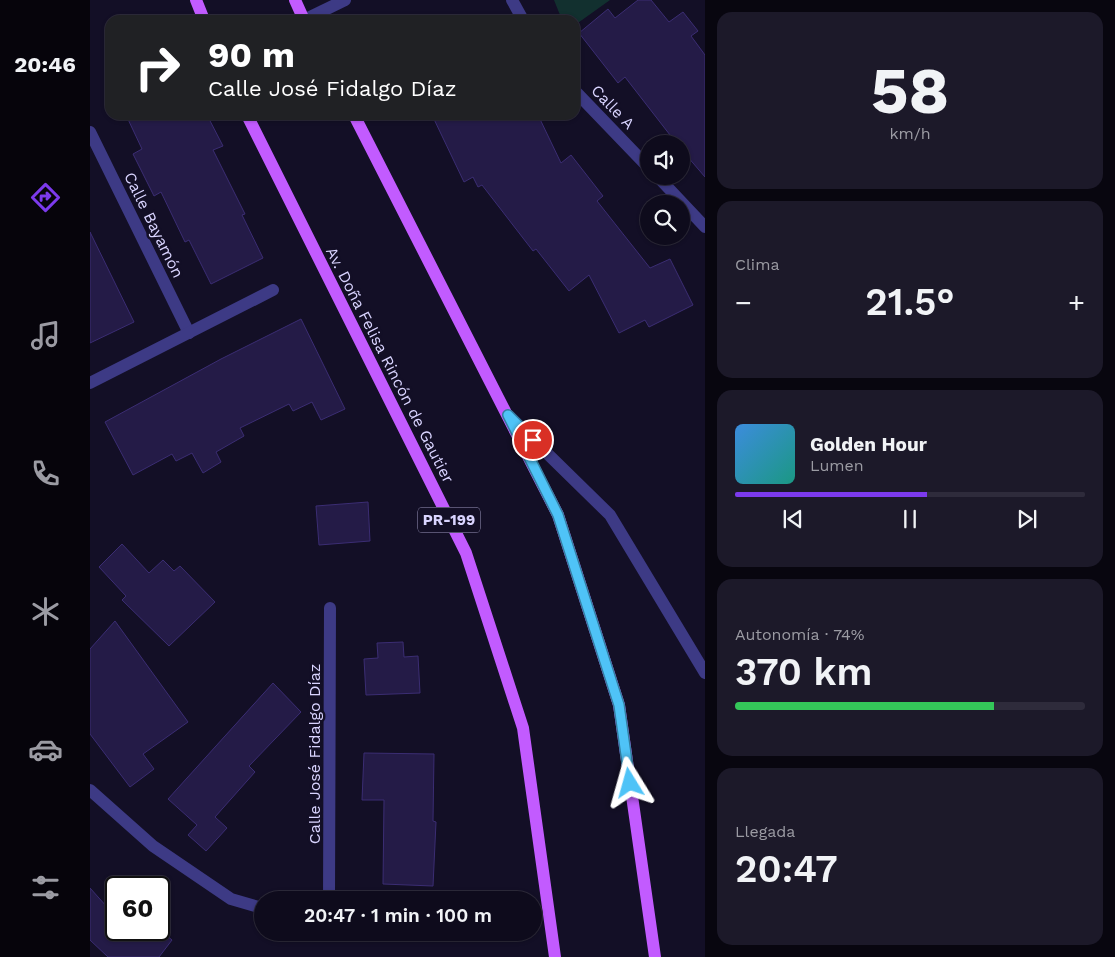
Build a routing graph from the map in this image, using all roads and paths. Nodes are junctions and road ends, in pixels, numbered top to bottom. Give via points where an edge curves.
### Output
1 (196, 0) edge
2 (295, 0) edge
3 (345, 0) edge
4 (512, 0) edge
5 (202, 15) edge
6 (302, 15) edge
7 (314, 15) edge
8 (521, 15) edge
9 (580, 96) edge
10 (250, 120) edge
11 (357, 120) edge
12 (90, 132) edge
13 (640, 159) edge
14 (665, 185) edge
15 (705, 227) edge
16 (273, 290) dead end
17 (189, 333) junction
18 (90, 382) edge
19 (508, 415) junction
20 (330, 608) dead end
21 (705, 673) edge
22 (90, 790) edge
23 (329, 891) edge
24 (254, 906) edge
25 (555, 957) edge
26 (655, 957) edge

1 - 5 main road
2 - 6 main road
3 - 7 street
4 - 8 street
9 - 13 street, Calle A
10 - 25 main road, Av. Doña Felisa Rincón de Gautier / PR-199 via 466,553 522,728
11 - 19 main road
12 - 17 street, Calle Bayamón
14 - 15 street
16 - 17 street
17 - 18 street
19 - 21 street via 610,515
19 - 26 main road via 558,515 619,705
20 - 23 street, Calle José Fidalgo Díaz
22 - 24 street via 153,846 231,899

